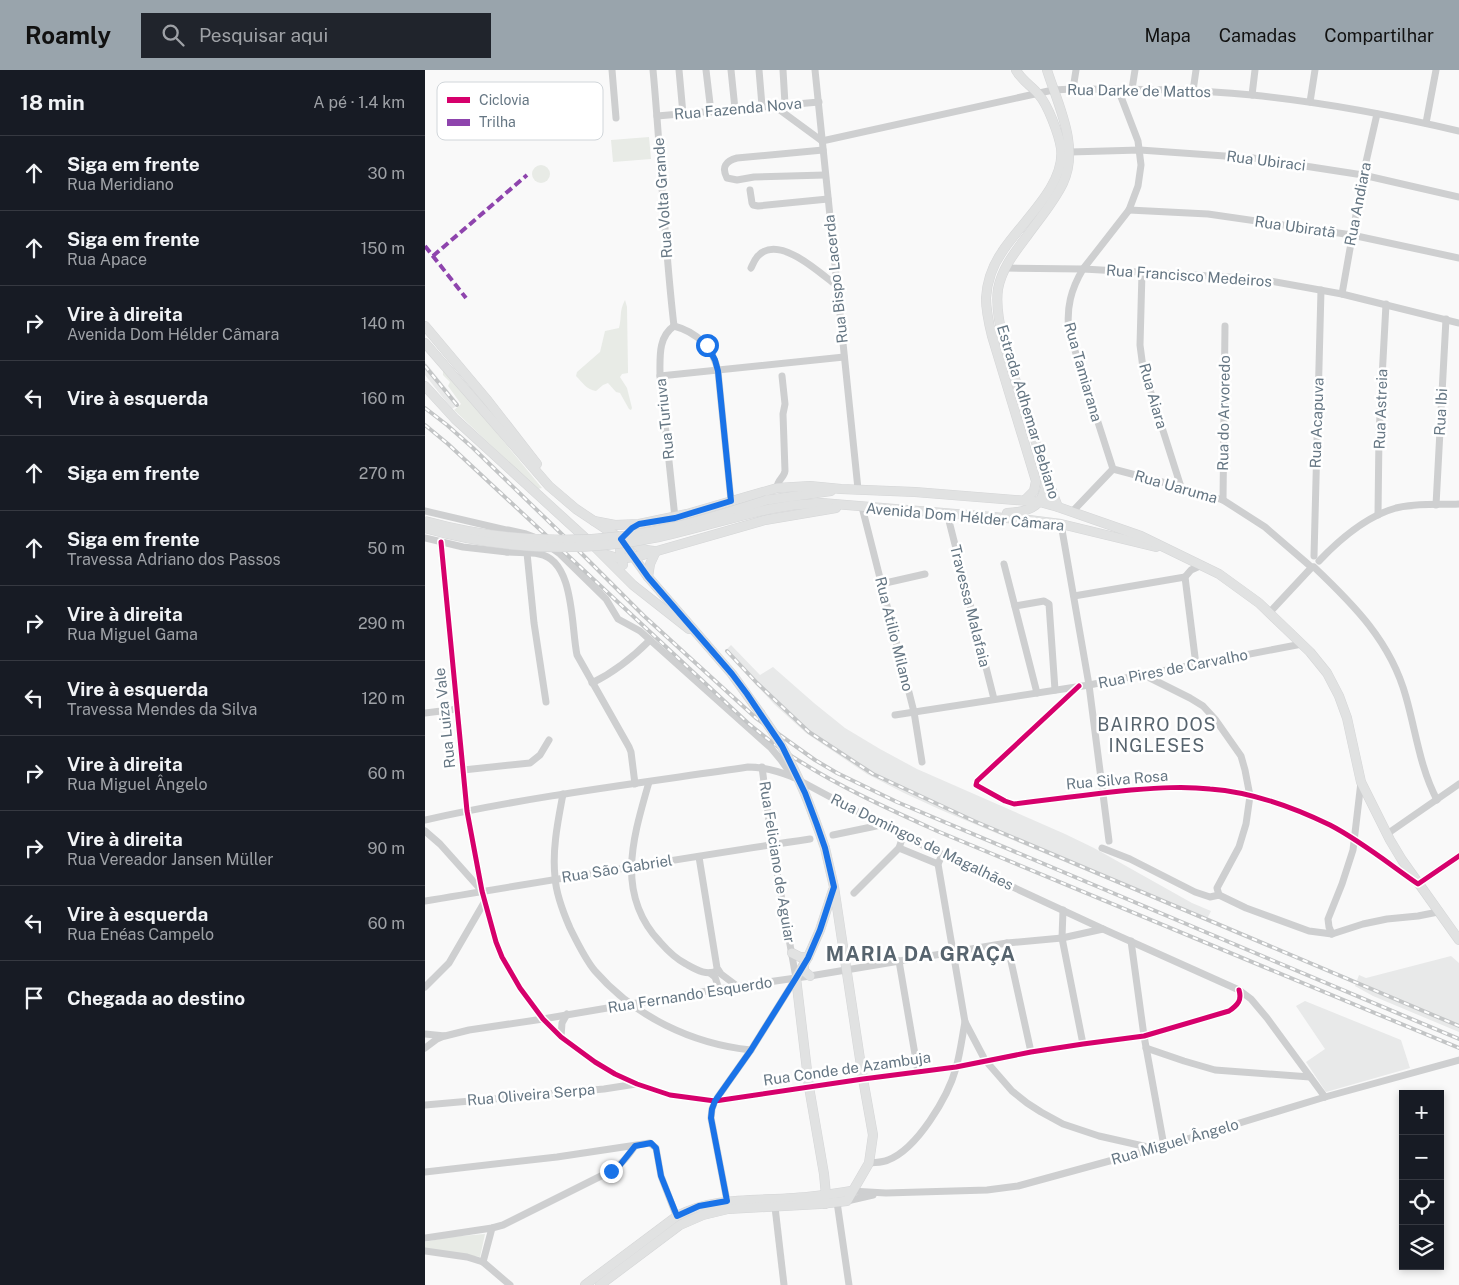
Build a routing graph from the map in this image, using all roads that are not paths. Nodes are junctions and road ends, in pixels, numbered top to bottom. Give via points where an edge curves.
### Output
1 (612, 70) edge
2 (653, 70) edge
3 (679, 70) edge
4 (706, 70) edge
5 (731, 70) edge
6 (759, 70) edge
7 (783, 70) edge
8 (815, 70) edge
9 (1016, 70) edge
10 (1047, 70) edge
11 (1076, 70) edge
12 (1135, 70) edge
13 (1196, 70) edge
14 (1255, 70) edge
15 (1315, 70) edge
16 (1436, 70) edge
17 (1073, 89) junction
18 (1119, 89) junction
19 (1132, 89) junction
20 (1053, 90) junction
21 (1193, 91) junction
22 (1039, 94) junction
23 (1252, 95) junction
24 (819, 102) junction
25 (1311, 102) junction
26 (785, 104) junction
27 (773, 105) junction
28 (762, 106) junction
29 (735, 109) junction
30 (711, 112) junction
31 (683, 114) junction
32 (1377, 114) junction
33 (657, 116) junction
34 (616, 118) dead end
35 (1426, 123) junction
36 (1459, 131) edge
37 (822, 141) junction
38 (823, 150) junction
39 (1140, 150) junction
40 (1070, 152) junction
41 (825, 175) junction
42 (1363, 175) junction
43 (750, 190) dead end
44 (1459, 197) edge
45 (828, 199) junction
46 (1129, 210) junction
47 (1352, 235) junction
48 (1459, 258) edge
49 (751, 268) dead end
50 (1005, 268) junction
51 (1083, 269) junction
52 (1142, 272) junction
53 (837, 286) junction
54 (1321, 290) junction
55 (1342, 294) junction
56 (1386, 304) junction
57 (1446, 319) junction
58 (1459, 323) edge
59 (425, 326) edge
60 (674, 326) junction
61 (1225, 326) dead end
62 (425, 343) edge
63 (844, 357) junction
64 (718, 371) junction
65 (660, 376) junction
66 (782, 376) dead end
67 (425, 386) edge
68 (1113, 470) junction
69 (1047, 474) junction
70 (549, 486) junction
71 (1181, 487) junction
72 (777, 488) junction
73 (841, 489) junction
74 (858, 489) junction
75 (915, 492) junction
76 (1025, 500) junction
77 (1223, 500) junction
78 (731, 501) junction
79 (1040, 502) junction
80 (1459, 504) edge
81 (769, 505) junction
82 (1436, 505) junction
83 (849, 506) junction
84 (862, 507) junction
85 (1058, 507) junction
86 (425, 511) edge
87 (913, 511) junction
88 (1072, 512) junction
89 (947, 513) junction
90 (967, 514) junction
91 (1378, 515) junction
92 (675, 518) junction
93 (425, 521) edge
94 (594, 521) junction
95 (639, 524) junction
96 (1061, 524) junction
97 (425, 528) edge
98 (506, 530) junction
99 (425, 538) edge
100 (537, 538) junction
101 (621, 539) junction
102 (441, 542) junction
103 (593, 545) junction
104 (1169, 550) junction
105 (507, 552) junction
106 (600, 552) junction
107 (656, 552) junction
108 (527, 553) junction
109 (539, 554) junction
110 (634, 557) junction
111 (1316, 558) junction
112 (621, 559) junction
113 (1190, 559) junction
114 (1004, 564) dead end
115 (1202, 565) junction
116 (1312, 566) junction
117 (1191, 570) junction
118 (925, 574) dead end
119 (648, 577) junction
120 (1185, 577) junction
121 (881, 584) junction
122 (633, 585) junction
123 (1074, 596) junction
124 (1015, 606) junction
125 (1270, 612) junction
126 (699, 636) junction
127 (650, 640) junction
128 (1302, 644) junction
129 (1196, 665) junction
130 (1144, 675) junction
131 (592, 683) junction
132 (1089, 685) junction
133 (1079, 686) junction
134 (1055, 690) junction
135 (1037, 693) junction
136 (994, 699) junction
137 (546, 702) dead end
138 (457, 709) junction
139 (914, 712) junction
140 (425, 713) edge
141 (895, 715) dead end
142 (549, 740) dead end
143 (922, 762) dead end
144 (761, 767) junction
145 (463, 770) junction
146 (793, 777) junction
147 (649, 782) junction
148 (1361, 782) junction
149 (635, 784) junction
150 (1458, 788) edge
151 (1102, 793) junction
152 (563, 794) junction
153 (1250, 796) junction
154 (1437, 800) junction
155 (467, 811) junction
156 (425, 820) edge
157 (881, 825) junction
158 (425, 831) edge
159 (1387, 834) junction
160 (833, 835) dead end
161 (903, 836) junction
162 (810, 839) dead end
163 (1109, 840) dead end
164 (1354, 840) junction
165 (772, 844) junction
166 (899, 848) junction
167 (1102, 848) dead end
168 (942, 855) junction
169 (1459, 856) edge
170 (699, 857) junction
171 (938, 864) junction
172 (630, 866) junction
173 (555, 878) junction
174 (1418, 884) junction
175 (834, 887) junction
176 (483, 891) junction
177 (1218, 892) junction
178 (854, 893) dead end
179 (425, 900) edge
180 (485, 901) junction
181 (1063, 910) junction
182 (1438, 912) junction
183 (1103, 929) junction
184 (1332, 934) junction
185 (1062, 938) junction
186 (1459, 940) edge
187 (1131, 941) junction
188 (1007, 943) junction
189 (953, 952) junction
190 (792, 953) junction
191 (806, 961) junction
192 (899, 961) junction
193 (718, 970) junction
194 (847, 970) junction
195 (710, 973) junction
196 (810, 976) junction
197 (796, 978) junction
198 (737, 986) junction
199 (425, 987) edge
200 (719, 988) junction
201 (1239, 990) junction
202 (631, 1004) junction
203 (567, 1014) junction
204 (543, 1019) junction
205 (965, 1022) junction
206 (425, 1034) edge
207 (445, 1036) junction
208 (561, 1036) junction
209 (1144, 1036) junction
210 (1083, 1044) junction
211 (425, 1048) edge
212 (1146, 1048) junction
213 (751, 1050) junction
214 (1031, 1052) junction
215 (985, 1060) junction
216 (1459, 1060) edge
217 (956, 1067) junction
218 (918, 1072) junction
219 (1311, 1077) junction
220 (863, 1079) junction
221 (637, 1084) junction
222 (809, 1087) junction
223 (1325, 1097) junction
224 (715, 1101) junction
225 (425, 1105) edge
226 (635, 1146) junction
227 (1164, 1146) junction
228 (1154, 1148) junction
229 (869, 1163) junction
230 (425, 1172) edge
231 (851, 1191) junction
232 (886, 1193) junction
233 (825, 1199) junction
234 (847, 1201) junction
235 (837, 1202) junction
236 (727, 1205) junction
237 (775, 1207) junction
238 (678, 1221) junction
239 (492, 1228) junction
240 (425, 1238) edge
241 (425, 1251) edge
242 (483, 1262) junction
243 (510, 1285) edge
244 (585, 1285) edge
245 (600, 1285) edge
246 (784, 1285) edge
247 (849, 1285) edge

1 - 34 street
2 - 33 street, Rua Volta Grande
3 - 31 street
4 - 30 street
5 - 29 street
6 - 28 street
7 - 26 street
8 - 24 street, Rua Bispo Lacerda
9 - 22 main road, Estrada Adhemar Bebiano
10 - 20 main road, Estrada Adhemar Bebiano
11 - 17 street
12 - 19 street
13 - 21 street
14 - 23 street
15 - 25 street
16 - 35 street
17 - 18 street, Rua Darke de Mattos
17 - 20 street, Rua Darke de Mattos
18 - 19 street, Rua Darke de Mattos
18 - 39 street, Rua Tamiarana
19 - 21 street, Rua Darke de Mattos
20 - 22 street, Rua Darke de Mattos
20 - 40 main road, Estrada Adhemar Bebiano
21 - 23 street, Rua Darke de Mattos
22 - 37 street, Rua Darke de Mattos
22 - 76 main road, Estrada Adhemar Bebiano via 1049,111 1061,147 1057,175 998,258 986,298 988,322 1036,482 1034,491
23 - 25 street, Rua Darke de Mattos
24 - 26 street, Rua Fazenda Nova
24 - 37 street, Rua Bispo Lacerda
25 - 32 street, Rua Darke de Mattos
26 - 27 street, Rua Fazenda Nova
27 - 28 street, Rua Fazenda Nova
27 - 37 street
28 - 29 street, Rua Fazenda Nova
29 - 30 street, Rua Fazenda Nova
30 - 31 street, Rua Fazenda Nova
31 - 33 street, Rua Fazenda Nova
32 - 35 street, Rua Darke de Mattos
32 - 42 street, Rua Andiara
33 - 60 street, Rua Volta Grande
35 - 36 street, Rua Darke de Mattos
37 - 38 street, Rua Bispo Lacerda
38 - 41 street, Rua Bispo Lacerda
38 - 41 street via 737,158 726,164 724,172 727,178 737,180
39 - 40 street, Rua Ubiraci
39 - 42 street, Rua Ubiraci via 1253,158
39 - 46 street, Rua Tamiarana via 1138,186
40 - 50 main road, Estrada Adhemar Bebiano via 1069,168 1059,191
41 - 45 street, Rua Bispo Lacerda
42 - 44 street, Rua Ubiraci
42 - 47 street, Rua Andiara
43 - 45 street via 752,203 758,206
45 - 53 street, Rua Bispo Lacerda
46 - 47 street, Rua Ubiratã via 1208,214
46 - 51 street, Rua Tamiarana
47 - 48 street, Rua Ubiratã
47 - 55 street, Rua Andiara
49 - 53 street via 761,253 779,250 799,257
50 - 51 street, Rua Francisco Medeiros
50 - 69 main road, Estrada Adhemar Bebiano via 997,299 1003,338
51 - 52 street, Rua Francisco Medeiros
51 - 68 street, Rua Tamiarana via 1068,302 1067,319
52 - 54 street, Rua Francisco Medeiros via 1270,281
52 - 71 street, Rua Aiara via 1140,345 1143,368
53 - 63 street, Rua Bispo Lacerda
54 - 55 street, Rua Francisco Medeiros
54 - 111 street, Rua Acapuva
55 - 56 street, Rua Francisco Medeiros
56 - 57 street, Rua Francisco Medeiros
56 - 91 street, Rua Astreia
57 - 58 street, Rua Francisco Medeiros
57 - 82 street, Rua Ibi
59 - 70 main road via 530,454
60 - 64 street via 691,332 707,345
60 - 65 street, Rua Turiuva via 664,335 662,342
61 - 77 street, Rua do Arvoredo
62 - 70 main road
63 - 64 street
63 - 74 street, Rua Bispo Lacerda
64 - 65 street
64 - 78 street
65 - 92 street, Rua Turiuva
66 - 72 street via 785,471
67 - 103 main road via 455,419
68 - 71 street, Rua Uaruma
68 - 88 street
69 - 79 main road via 1046,489
69 - 85 main road, Estrada Adhemar Bebiano
70 - 94 main road
71 - 77 street, Rua Uaruma
72 - 73 main road, Avenida Dom Hélder Câmara via 810,486
72 - 78 main road, Avenida Dom Hélder Câmara
73 - 74 main road, Avenida Dom Hélder Câmara
73 - 81 main road, Avenida Dom Hélder Câmara
74 - 75 main road, Avenida Dom Hélder Câmara
75 - 76 main road, Avenida Dom Hélder Câmara
75 - 87 main road via 920,500
76 - 79 main road, Avenida Dom Hélder Câmara
77 - 116 street, Rua Uaruma via 1265,527
78 - 92 main road, Avenida Dom Hélder Câmara
79 - 85 main road, Avenida Dom Hélder Câmara
79 - 90 main road via 1017,512
80 - 82 street
81 - 83 main road, Avenida Dom Hélder Câmara
81 - 93 main road, bridge via 681,525 576,540 497,536
81 - 97 main road, bridge via 657,537 567,548 489,543
82 - 91 street via 1405,507
83 - 84 main road, Avenida Dom Hélder Câmara
83 - 107 main road, Avenida Dom Hélder Câmara via 765,520
84 - 87 main road, Avenida Dom Hélder Câmara
84 - 121 street, Rua Atilio Milano
85 - 88 main road, Avenida Dom Hélder Câmara
86 - 98 street
87 - 89 main road, Avenida Dom Hélder Câmara
88 - 104 main road, Avenida Dom Hélder Câmara via 1141,536
89 - 90 main road, Avenida Dom Hélder Câmara
89 - 136 street, Travessa Malafaia
90 - 96 main road, Avenida Dom Hélder Câmara
91 - 111 street
92 - 95 main road, Avenida Dom Hélder Câmara
94 - 95 main road, Avenida Dom Hélder Câmara via 615,525
94 - 101 main road
94 - 103 main road via 611,541 607,547
95 - 101 main road
95 - 107 main road via 633,534 635,542 639,548
96 - 104 main road, Avenida Dom Hélder Câmara
96 - 123 street
98 - 100 street
98 - 105 street via 515,540
99 - 102 street
100 - 109 street via 541,548
100 - 127 street via 560,554 618,618
101 - 110 main road
101 - 112 main road
102 - 105 street
102 - 138 street, Rua Luiza Vale
103 - 106 main road
104 - 113 main road, Avenida Dom Hélder Câmara
105 - 108 street
106 - 112 main road, Avenida Dom Hélder Câmara
106 - 122 main road
107 - 110 main road, Avenida Dom Hélder Câmara
107 - 119 main road
108 - 109 street
108 - 137 street via 533,623
109 - 131 street via 554,563 566,583 577,654
110 - 112 main road, Avenida Dom Hélder Câmara
110 - 119 main road
111 - 116 street via 1318,566
112 - 122 main road
113 - 115 main road, Avenida Dom Hélder Câmara
113 - 117 street
114 - 124 street
115 - 117 street
115 - 125 main road, Avenida Dom Hélder Câmara via 1235,584
116 - 125 street
116 - 154 street, Rua Uaruma via 1367,622 1392,658 1406,696 1427,779
117 - 120 street
118 - 121 street
119 - 126 main road
120 - 123 street
120 - 129 street
121 - 139 street, Rua Atilio Milano
122 - 126 main road
123 - 132 street
124 - 134 street via 1044,601 1049,604
124 - 135 street
125 - 128 main road, Avenida Dom Hélder Câmara
126 - 175 main road, bridge via 747,694 782,746 805,793 825,848
127 - 131 street via 621,666
127 - 146 street via 771,748
128 - 129 street, Rua Pires de Carvalho
128 - 148 main road, Avenida Dom Hélder Câmara via 1327,673 1339,696
129 - 130 street, Rua Pires de Carvalho
130 - 132 street, Rua Pires de Carvalho
130 - 153 street via 1191,698 1215,719 1241,756
131 - 149 street via 629,747
132 - 133 street, Rua Pires de Carvalho
132 - 151 street
133 - 134 street, Rua Pires de Carvalho
133 - 151 street, Rua Silva Rosa via 976,785 1014,804
134 - 135 street, Rua Pires de Carvalho
135 - 136 street, Rua Pires de Carvalho
136 - 139 street, Rua Pires de Carvalho
138 - 140 street
138 - 145 street, Rua Luiza Vale
139 - 141 street, Rua Pires de Carvalho
139 - 143 street, Rua Atilio Milano
142 - 145 street via 540,755 530,763
144 - 146 street, Rua Domingos de Magalhães
144 - 147 street, Rua Domingos de Magalhães
144 - 165 street, Rua Feliciano de Aguiar
145 - 155 street, Rua Luiza Vale
146 - 157 street, Rua Domingos de Magalhães
147 - 149 street, Rua Domingos de Magalhães
147 - 172 street via 634,836
148 - 159 main road, Avenida Dom Hélder Câmara
148 - 164 street
149 - 152 street, Rua Domingos de Magalhães
150 - 154 street
151 - 153 street, Rua Silva Rosa via 1172,787 1210,788
151 - 163 street
152 - 155 street, Rua Domingos de Magalhães
152 - 173 street via 555,843
153 - 164 street, Rua Silva Rosa via 1285,806 1330,825
153 - 177 street via 1239,847
154 - 159 street
155 - 156 street, Rua Domingos de Magalhães
155 - 176 street, Rua Luiza Vale
157 - 160 street
157 - 161 street, Rua Domingos de Magalhães
158 - 176 street
159 - 174 main road, Avenida Dom Hélder Câmara
161 - 166 street
161 - 168 street, Rua Domingos de Magalhães
162 - 165 street, Rua São Gabriel
164 - 174 street, Rua Silva Rosa
164 - 184 street via 1349,864 1328,920
165 - 170 street, Rua São Gabriel
165 - 190 street, Rua Feliciano de Aguiar
166 - 171 street
166 - 178 street
167 - 177 street via 1195,892 1210,897
168 - 171 street
168 - 181 street, Rua Domingos de Magalhães
169 - 174 street
170 - 172 street, Rua São Gabriel
170 - 193 street
171 - 189 street
172 - 173 street, Rua São Gabriel
172 - 195 street via 636,902 651,933 681,962
173 - 176 street, Rua São Gabriel
173 - 202 street via 562,910 580,947 594,969
174 - 182 main road, Avenida Dom Hélder Câmara
175 - 191 main road via 827,913
175 - 194 main road
176 - 179 street, Rua São Gabriel
176 - 180 street, Rua Conde de Azambuja
177 - 184 street via 1246,908 1295,927
180 - 199 street via 449,963
180 - 204 street, Rua Conde de Azambuja via 502,957
181 - 183 street, Rua Domingos de Magalhães
181 - 185 street
182 - 184 street via 1387,919
182 - 186 main road, Avenida Dom Hélder Câmara
183 - 185 street, Rua Fernando Esquerdo
183 - 187 street, Rua Domingos de Magalhães
185 - 188 street, Rua Fernando Esquerdo
185 - 210 street
187 - 201 street, Rua Domingos de Magalhães
187 - 209 street
188 - 189 street, Rua Fernando Esquerdo
188 - 214 street
189 - 192 street, Rua Fernando Esquerdo
189 - 205 street
190 - 191 main road
190 - 197 street, Rua Feliciano de Aguiar
191 - 196 main road via 805,971
191 - 197 main road
192 - 194 street, Rua Fernando Esquerdo
192 - 218 street
193 - 195 street
193 - 198 street
194 - 196 street, Rua Fernando Esquerdo
194 - 220 main road
195 - 200 street
196 - 197 street, Rua Fernando Esquerdo
197 - 198 street, Rua Fernando Esquerdo
197 - 213 street
197 - 222 main road, Rua Feliciano de Aguiar
198 - 200 street, Rua Fernando Esquerdo
200 - 202 street, Rua Fernando Esquerdo
201 - 209 street, Rua Conde de Azambuja via 1240,1000 1229,1011
201 - 219 street, Rua Domingos de Magalhães via 1262,1012
202 - 203 street, Rua Fernando Esquerdo
202 - 213 street via 698,1039
203 - 204 street, Rua Fernando Esquerdo
203 - 208 street
204 - 207 street, Rua Fernando Esquerdo
204 - 208 street, Rua Conde de Azambuja
205 - 215 street
205 - 217 street
206 - 207 street, Rua Fernando Esquerdo
207 - 211 street
208 - 221 street, Rua Conde de Azambuja via 595,1062
209 - 210 street, Rua Conde de Azambuja
209 - 212 street
210 - 214 street, Rua Conde de Azambuja
212 - 219 street via 1215,1070
212 - 227 street
213 - 224 street
214 - 215 street, Rua Conde de Azambuja
215 - 217 street, Rua Conde de Azambuja
215 - 228 street via 1012,1092 1063,1124
216 - 223 street, Rua Miguel Ângelo
217 - 218 street, Rua Conde de Azambuja
217 - 229 street via 945,1096 918,1137 890,1160
218 - 220 street, Rua Conde de Azambuja
219 - 223 street, Rua Domingos de Magalhães
220 - 222 street, Rua Conde de Azambuja
220 - 229 main road via 873,1135
221 - 224 street, Rua Conde de Azambuja via 670,1095
221 - 225 street, Rua Oliveira Serpa
222 - 224 street, Rua Conde de Azambuja
222 - 233 main road, Rua Feliciano de Aguiar via 825,1174
223 - 227 street, Rua Miguel Ângelo
224 - 236 street via 711,1118
226 - 230 street
226 - 238 street via 651,1143 656,1148 661,1176
226 - 239 street via 611,1171 511,1222
227 - 228 street, Rua Miguel Ângelo
228 - 232 street, Rua Miguel Ângelo via 1018,1186
229 - 231 main road
231 - 232 street, Rua Miguel Ângelo
231 - 233 main road, Rua Miguel Ângelo
231 - 234 main road
232 - 234 street, Rua Miguel Ângelo
233 - 235 main road, Rua Miguel Ângelo
233 - 236 main road, Rua Miguel Ângelo via 796,1198
233 - 237 main road, Rua Miguel Ângelo
234 - 235 main road, Rua Miguel Ângelo
235 - 247 street
236 - 237 main road, Rua Miguel Ângelo
236 - 238 main road, Rua Miguel Ângelo
237 - 246 street
238 - 244 main road, Rua Miguel Ângelo
238 - 245 main road, Rua Miguel Ângelo
239 - 240 street
239 - 242 street
241 - 242 street
242 - 243 street

